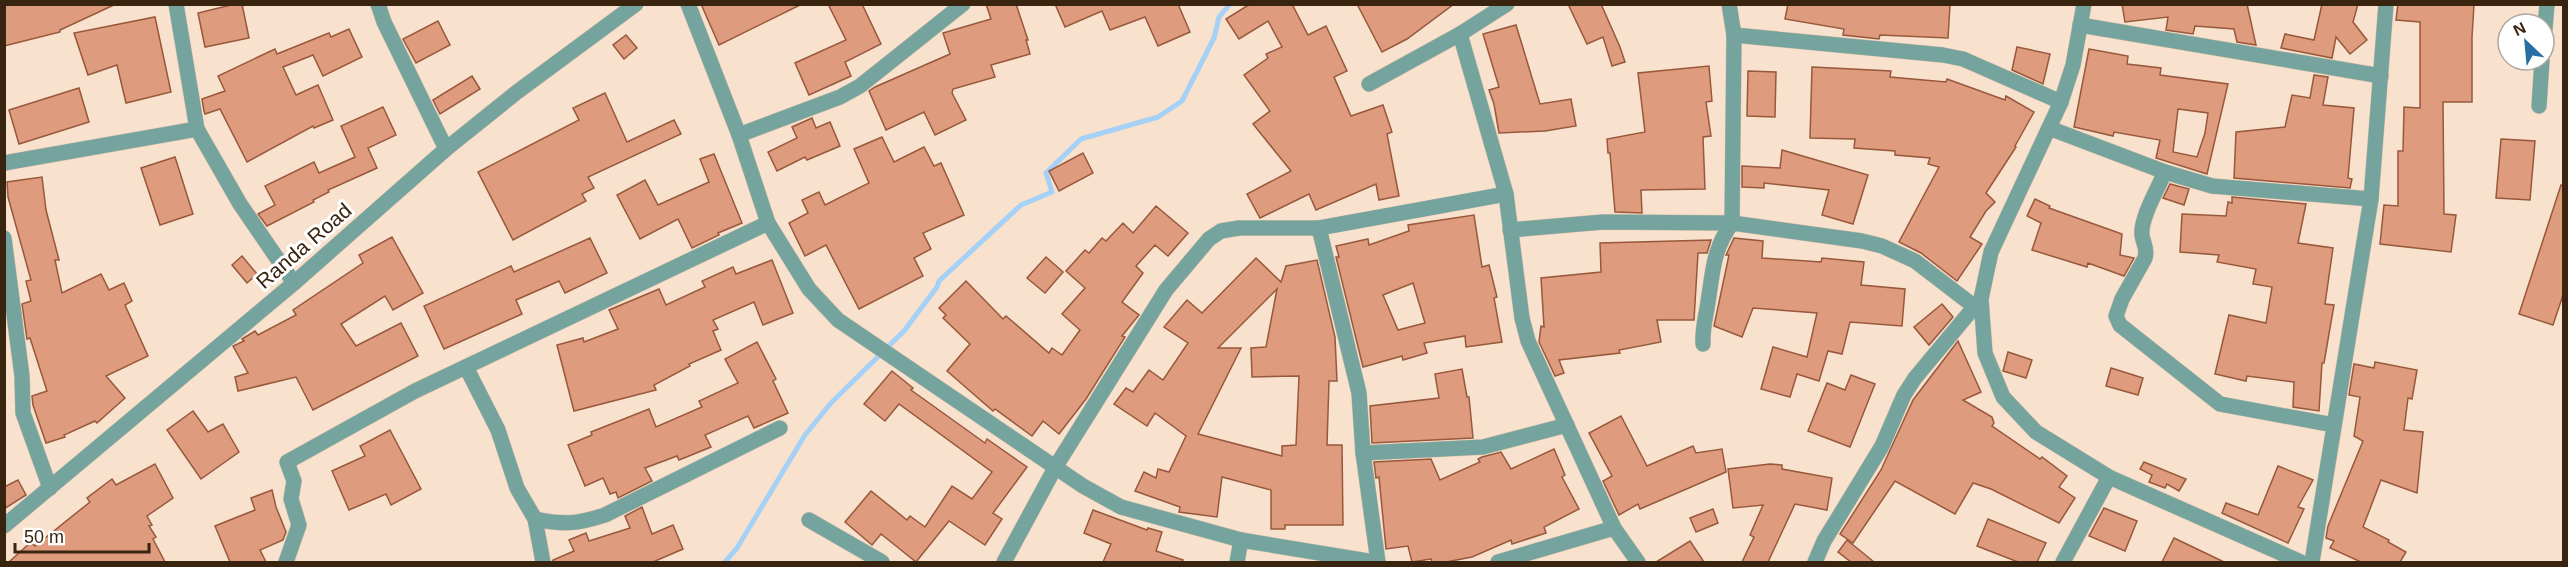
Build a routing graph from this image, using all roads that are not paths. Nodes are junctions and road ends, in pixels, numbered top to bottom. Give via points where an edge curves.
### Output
1 (176, 4) edge
2 (378, 4) edge
3 (636, 4) edge
4 (688, 4) edge
5 (963, 4) edge
6 (1507, 4) edge
7 (1728, 4) edge
8 (2084, 4) edge
9 (2386, 4) edge
10 (2080, 25) junction
11 (1460, 34) junction
12 (1734, 35) junction
13 (2541, 72) edge
14 (2381, 76) junction
15 (1369, 84) dead end
16 (2061, 102) junction
17 (2539, 106) dead end
18 (2049, 128) junction
19 (197, 129) junction
20 (739, 135) junction
21 (446, 149) junction
22 (4, 163) edge
23 (2165, 172) junction
24 (1506, 194) junction
25 (2371, 199) junction
26 (1732, 223) junction
27 (768, 224) junction
28 (1318, 228) junction
29 (1510, 230) junction
30 (4, 238) edge
31 (294, 283) junction
32 (1978, 303) junction
33 (1703, 344) dead end
34 (466, 366) junction
35 (2334, 425) junction
36 (1567, 426) junction
37 (780, 428) dead end
38 (1363, 453) junction
39 (1056, 466) junction
40 (2109, 477) junction
41 (50, 488) junction
42 (536, 519) junction
43 (808, 520) dead end
44 (4, 526) edge
45 (1614, 528) junction
46 (1241, 540) junction
47 (2267, 556) edge
48 (286, 562) edge
49 (543, 562) edge
50 (882, 562) edge
51 (1004, 562) edge
52 (1238, 562) edge
53 (1376, 562) edge
54 (1498, 562) edge
55 (1638, 562) edge
56 (1815, 562) edge
57 (2063, 562) edge
58 (2301, 562) edge
59 (2312, 562) edge

1 - 19 street
2 - 21 street
3 - 21 street, Randa Road
4 - 20 street
5 - 20 street via 860,86
6 - 11 street
7 - 12 street
8 - 10 street
9 - 14 street
10 - 14 street
10 - 16 street
11 - 15 street
11 - 24 street
12 - 16 street via 1963,59
12 - 26 street
13 - 17 street
14 - 25 street
16 - 18 street
18 - 23 street
18 - 32 street via 1991,252
19 - 22 street
19 - 31 street via 240,204
20 - 27 street
21 - 31 street, Randa Road
23 - 25 street via 2212,186
23 - 35 street via 2143,222 2147,250 2122,299 2116,316 2120,325 2220,404
24 - 28 street
24 - 29 street
25 - 35 street
26 - 29 street via 1603,222
26 - 32 street via 1882,246 1915,261
26 - 33 street via 1714,256
27 - 34 street
27 - 39 street via 809,289 838,320
28 - 38 street via 1359,393
28 - 39 street via 1239,228 1221,231 1209,239 1166,290
29 - 36 street via 1521,318
30 - 41 street via 23,413
31 - 41 street, Randa Road
32 - 40 street via 1985,353 2003,397 2036,432
32 - 56 street via 1904,394 1882,446
34 - 42 street via 498,430 517,488
34 - 48 street via 287,462 294,481 291,499 299,525
35 - 59 street
36 - 38 street via 1483,447
36 - 45 street
37 - 42 street via 605,515 580,523
38 - 53 street
39 - 46 street via 1121,507
39 - 51 street
40 - 47 street
40 - 57 street
41 - 44 street, Randa Road
42 - 49 street
43 - 50 street
45 - 54 street
45 - 55 street
46 - 52 street
46 - 53 street
47 - 58 street

